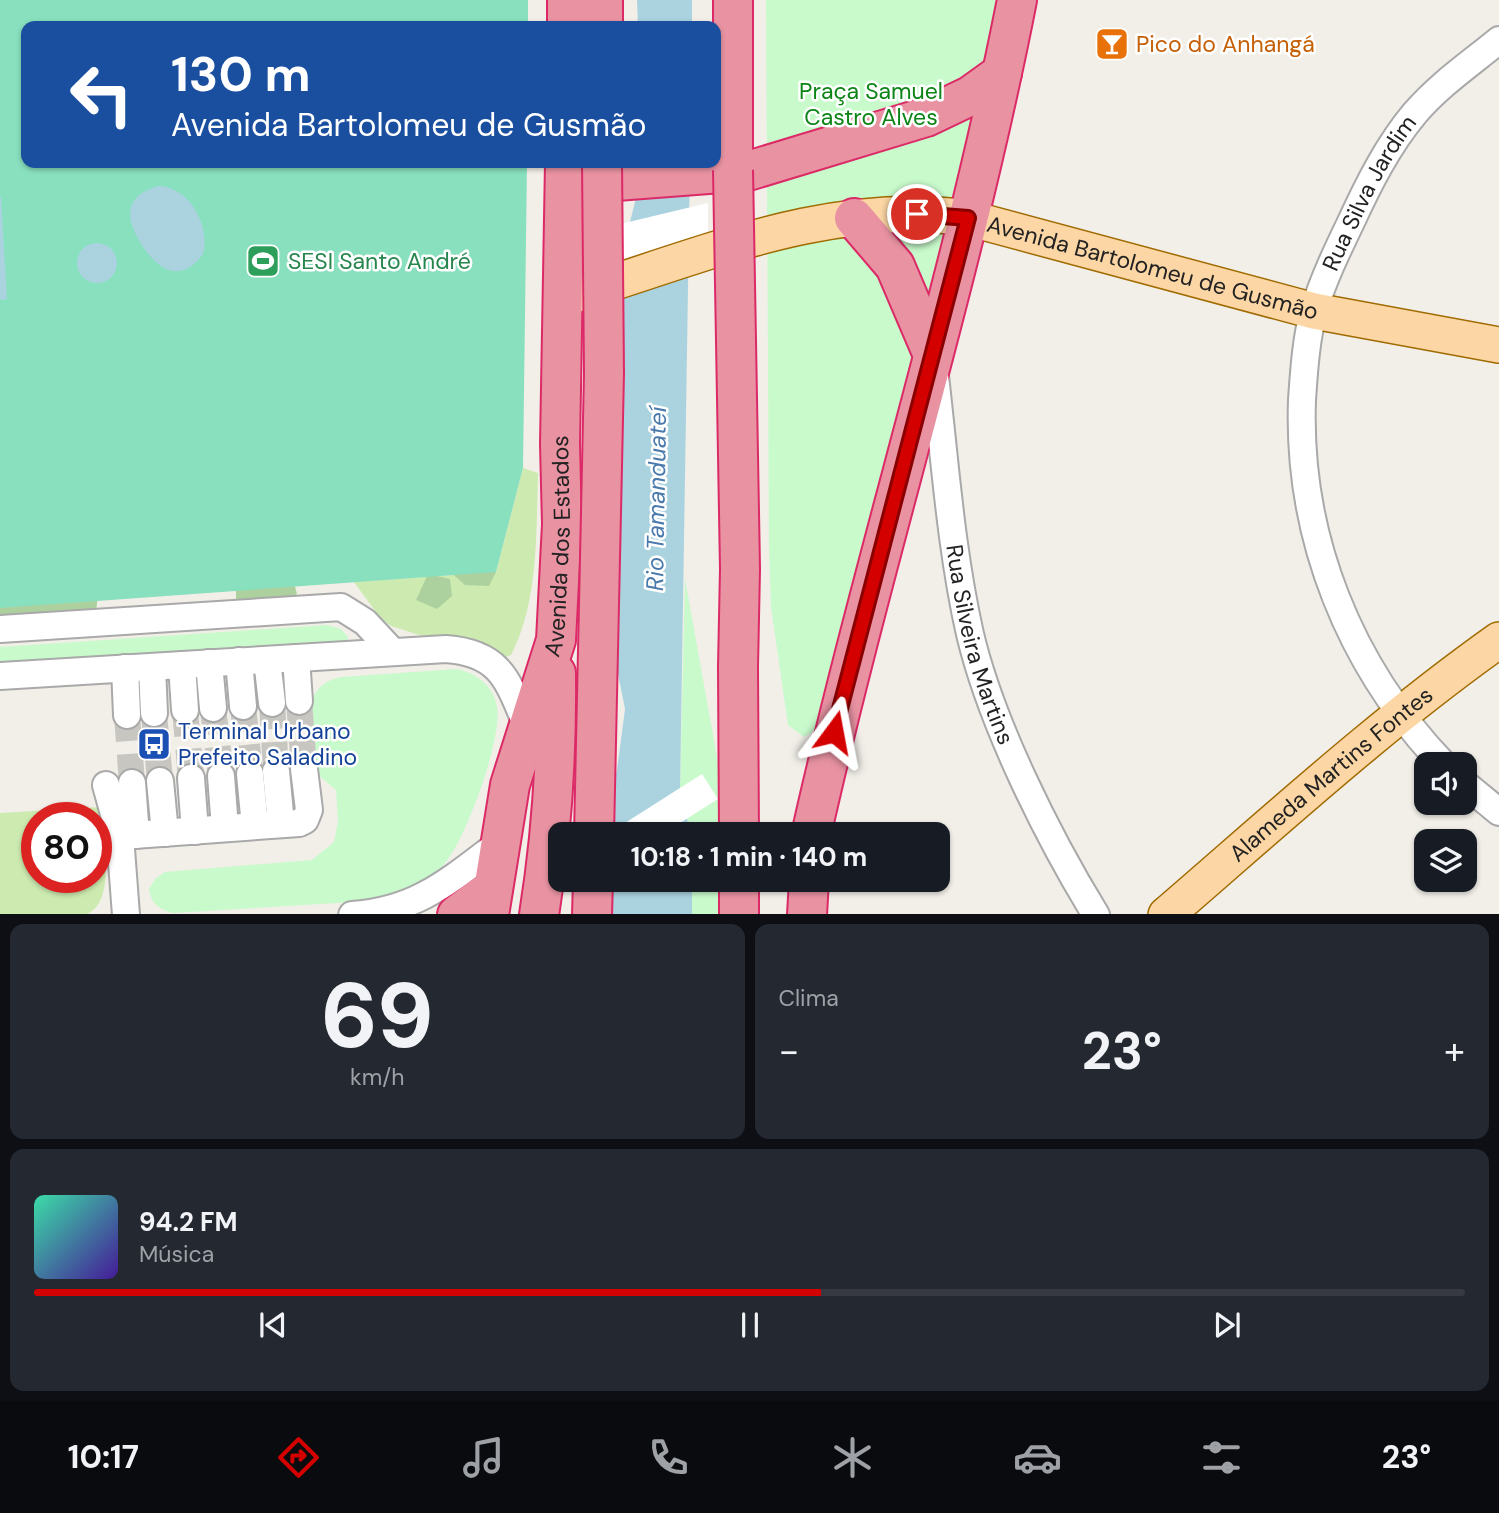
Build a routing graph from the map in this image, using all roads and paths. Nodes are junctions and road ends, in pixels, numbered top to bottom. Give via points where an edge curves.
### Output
1 (567, 0) edge
2 (603, 0) edge
3 (733, 0) edge
4 (1017, 0) edge
5 (567, 21) edge
6 (603, 21) edge
7 (1499, 40) edge
8 (1002, 73) junction
9 (587, 168) edge
10 (854, 218) junction
11 (968, 218) junction
12 (564, 298) junction
13 (1314, 311) junction
14 (1499, 345) edge
15 (933, 355) junction
16 (0, 629) edge
17 (556, 640) junction
18 (1499, 640) edge
19 (393, 652) junction
20 (296, 658) junction
21 (267, 660) junction
22 (239, 661) junction
23 (209, 663) junction
24 (182, 665) junction
25 (152, 667) junction
26 (125, 668) junction
27 (0, 676) edge
28 (299, 701) tunnel mouth
29 (271, 703) tunnel mouth
30 (243, 706) tunnel mouth
31 (213, 708) tunnel mouth
32 (185, 710) tunnel mouth
33 (154, 713) tunnel mouth
34 (127, 715) tunnel mouth
35 (1401, 715) junction
36 (527, 726) junction
37 (1433, 752) edge
38 (304, 769) tunnel mouth
39 (276, 771) tunnel mouth
40 (250, 774) tunnel mouth
41 (221, 776) tunnel mouth
42 (191, 778) tunnel mouth
43 (160, 781) tunnel mouth
44 (132, 783) tunnel mouth
45 (106, 785) tunnel mouth
46 (1477, 794) edge
47 (1499, 812) edge
48 (594, 822) edge
49 (739, 822) edge
50 (814, 822) edge
51 (268, 825) junction
52 (225, 828) junction
53 (195, 831) junction
54 (165, 833) junction
55 (128, 836) junction
56 (498, 844) junction
57 (593, 892) edge
58 (739, 892) edge
59 (808, 892) edge
60 (491, 902) edge
61 (126, 914) edge
62 (360, 914) edge
63 (460, 914) edge
64 (539, 914) edge
65 (592, 914) edge
66 (739, 914) edge
67 (807, 914) edge
68 (1095, 914) edge
69 (1167, 914) edge

1 - 5 highway
2 - 6 highway
3 - 49 highway, bridge
4 - 8 highway
7 - 13 street, Rua Silva Jardim via 1447,80 1404,127 1364,194
8 - 9 highway via 970,96 926,117 748,171
8 - 11 highway
9 - 12 highway, Avenida dos Estados
9 - 48 highway, Avenida dos Estados, bridge via 604,373
10 - 11 main road, Avenida Bartolomeu de Gusmão via 936,214
10 - 12 main road, Avenida Bartolomeu de Gusmão via 747,239
10 - 15 highway via 895,266
11 - 13 main road, Avenida Bartolomeu de Gusmão
11 - 15 highway
12 - 17 highway, Avenida dos Estados
13 - 14 main road, Avenida Bartolomeu de Gusmão
13 - 35 street, Rua Silva Jardim via 1302,425 1311,517 1346,623
15 - 50 highway
15 - 68 street, Rua Silveira Martins via 958,566 980,669 1028,784
16 - 19 street via 341,607 365,621
17 - 36 highway, Avenida dos Estados
17 - 64 highway via 556,758
18 - 35 main road, Alameda Martins Fontes
19 - 20 street
19 - 36 street via 446,649 479,653 508,680
20 - 21 street
20 - 28 street
21 - 22 street
21 - 29 street
22 - 23 street
22 - 30 street
23 - 24 street
23 - 31 street
24 - 25 street
24 - 32 street
25 - 26 street
25 - 33 street
26 - 27 street
26 - 34 street
35 - 37 street, Rua Silva Jardim
35 - 69 main road, Alameda Martins Fontes
36 - 56 highway, Avenida dos Estados
38 - 51 street via 309,810 305,820
39 - 51 street
40 - 51 street
41 - 52 street
42 - 53 street
43 - 54 street
44 - 55 street
45 - 55 street
46 - 47 street
51 - 52 street
52 - 53 street
53 - 54 street
54 - 55 street
55 - 61 street
56 - 60 highway, Avenida dos Estados
56 - 62 street via 410,905
57 - 65 highway
58 - 66 highway
59 - 67 highway
60 - 63 highway

